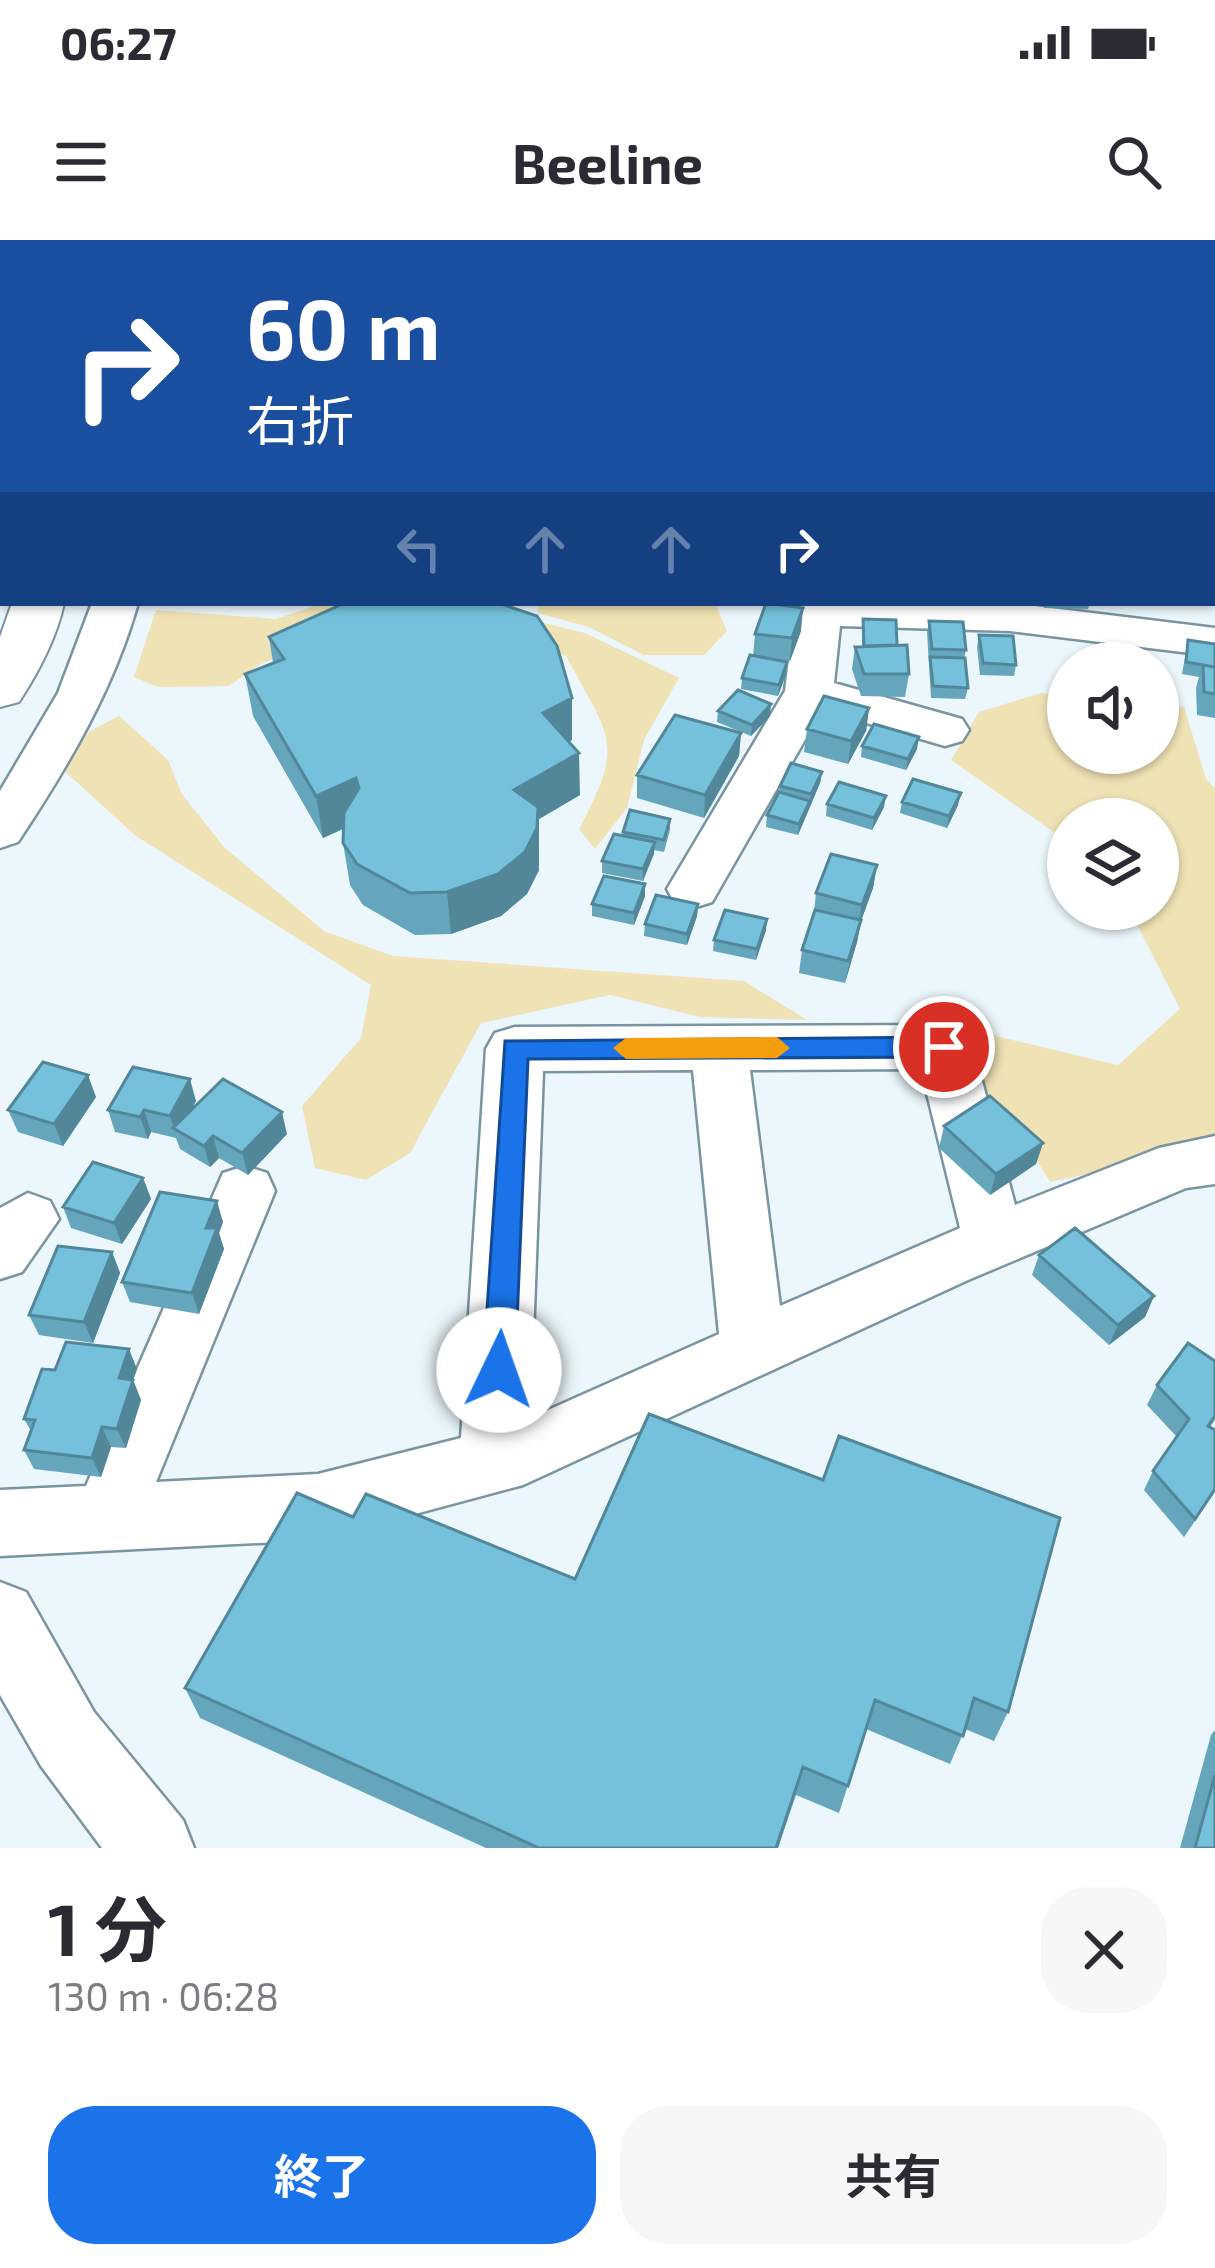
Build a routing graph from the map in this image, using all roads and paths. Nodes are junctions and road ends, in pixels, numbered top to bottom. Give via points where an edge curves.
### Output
1 (37, 606) edge
2 (114, 606) edge
3 (819, 607) edge
4 (1009, 610) edge
5 (1215, 642) edge
6 (0, 690) edge
7 (809, 692) junction
8 (945, 730) dead end
9 (0, 830) edge
10 (693, 889) dead end
11 (719, 1048) junction
12 (1215, 1160) edge
13 (245, 1192) dead end
14 (994, 1241) junction
15 (753, 1349) junction
16 (494, 1462) junction
17 (106, 1520) junction
18 (0, 1523) edge
19 (0, 1617) edge
20 (155, 1848) edge

1 - 6 highway
2 - 9 street via 73,716
3 - 4 street
3 - 7 street
4 - 5 street
7 - 8 street
7 - 10 street
11 - 14 street via 944,1047
11 - 15 street
11 - 16 street via 515,1049
12 - 14 street via 1180,1165
13 - 17 street
14 - 15 street
15 - 16 street
16 - 17 street via 318,1507
17 - 18 street
19 - 20 street via 35,1694 100,1790

